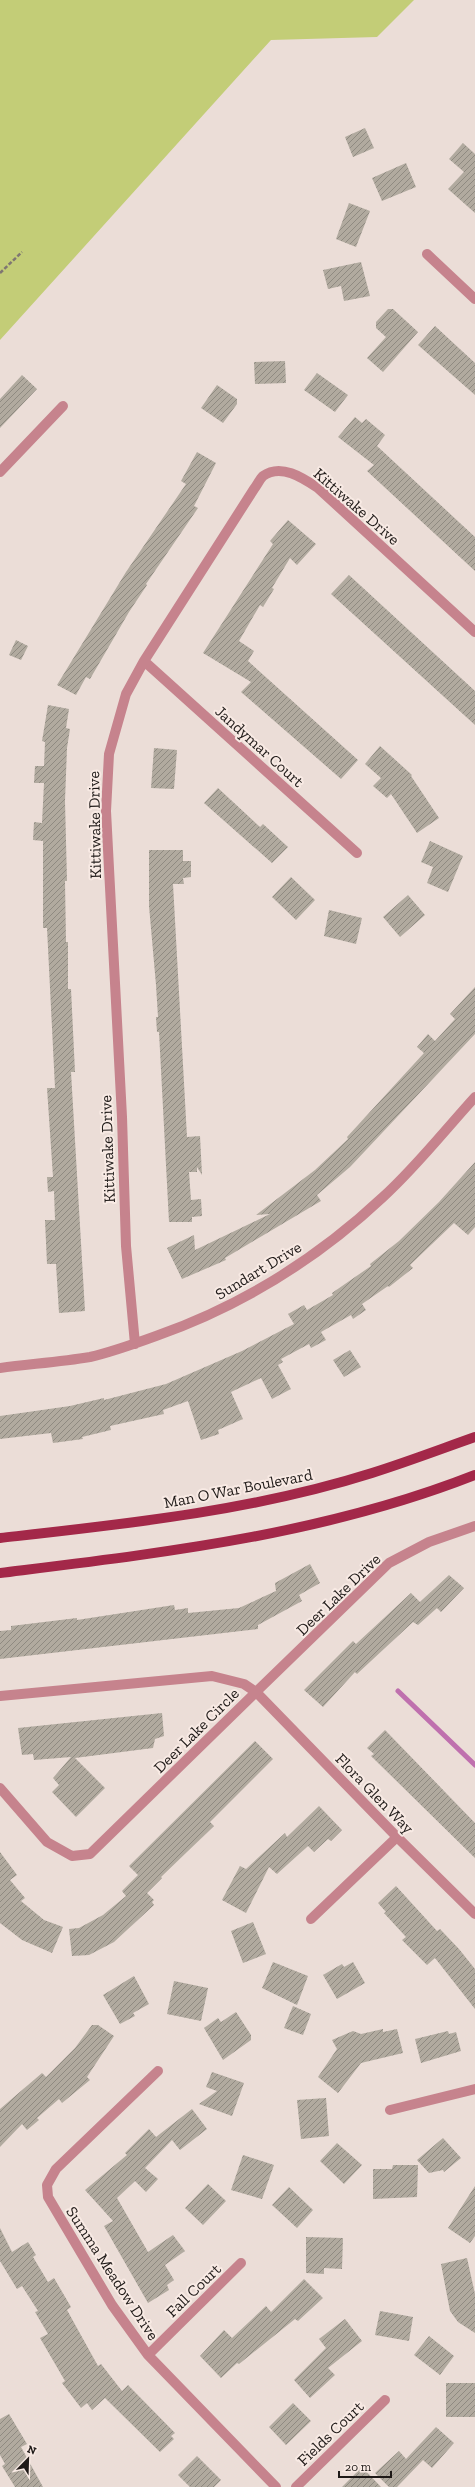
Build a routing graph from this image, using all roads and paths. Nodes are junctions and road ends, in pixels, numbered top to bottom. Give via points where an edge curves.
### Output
1 (22, 252) dead end
2 (427, 254) dead end
3 (0, 273) edge
4 (475, 299) edge
5 (63, 406) dead end
6 (0, 472) edge
7 (475, 632) edge
8 (144, 662) junction
9 (357, 853) dead end
10 (475, 1097) edge
11 (135, 1344) junction
12 (0, 1368) edge
13 (475, 1438) edge
14 (475, 1475) edge
15 (475, 1526) edge
16 (0, 1538) edge
17 (0, 1573) edge
18 (256, 1692) junction
19 (0, 1696) edge
20 (0, 1788) edge
21 (397, 1837) junction
22 (475, 1914) edge
23 (311, 1919) dead end
24 (158, 2071) dead end
25 (475, 2089) edge
26 (390, 2110) dead end
27 (241, 2263) dead end
28 (148, 2355) junction
29 (385, 2400) dead end
30 (276, 2487) edge
31 (296, 2487) edge

1 - 3 path
2 - 4 street
5 - 6 street
7 - 8 street, Kittiwake Drive via 318,488 297,475 276,472 263,476
8 - 9 street, Jandymar Court
8 - 11 street, Kittiwake Drive via 126,694 120,712 109,754 106,785 126,1239
10 - 11 street, Sundart Drive via 385,1196 325,1247 251,1294 197,1322
11 - 12 street, Sundart Drive via 90,1356
13 - 16 main road, Man O War Boulevard via 371,1474 294,1493 193,1514
14 - 17 main road via 358,1513 295,1529 172,1552
15 - 18 street, Deer Lake Drive via 429,1542 389,1563
18 - 19 street, Deer Lake Circle via 244,1684 212,1676
18 - 20 street, Deer Lake Circle via 90,1854 72,1856 47,1842
18 - 21 street, Flora Glen Way
21 - 22 street, Flora Glen Way
21 - 23 street
24 - 28 street, Summa Meadow Drive via 56,2169 47,2185 48,2197 54,2210 112,2305
25 - 26 street
27 - 28 street, Fall Court
28 - 30 street, Summa Meadow Drive
29 - 31 street, Fields Court

